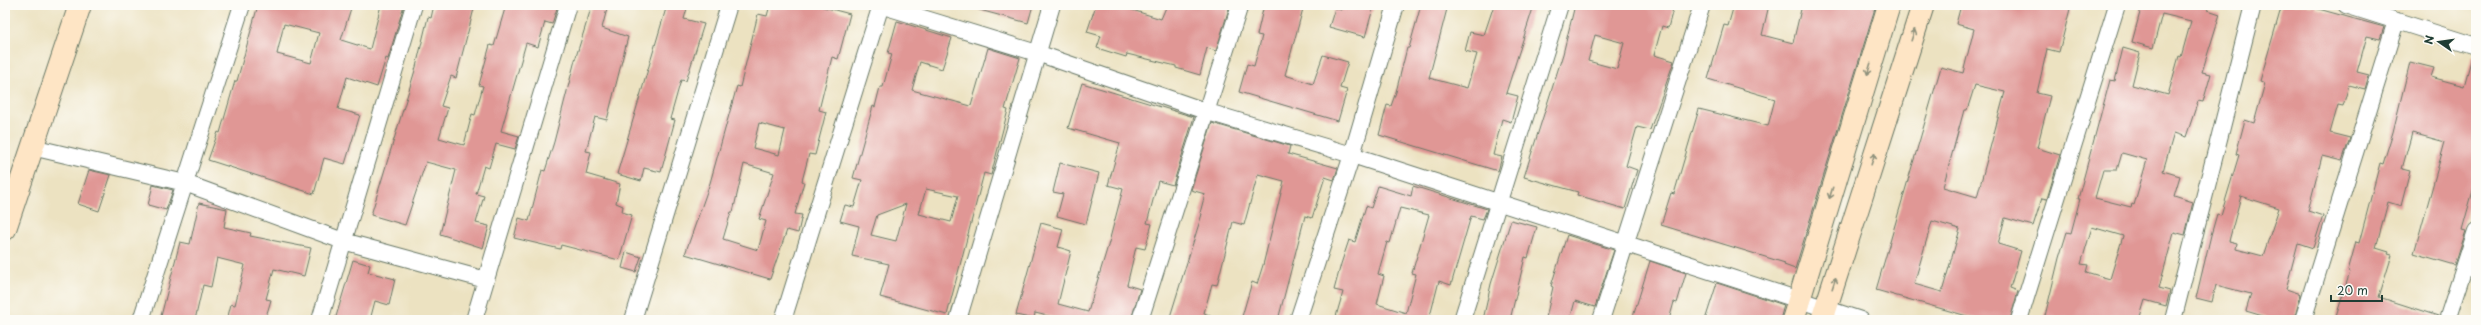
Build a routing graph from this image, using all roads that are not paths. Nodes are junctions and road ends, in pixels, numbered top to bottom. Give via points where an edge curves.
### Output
1 (80, 5) edge
2 (242, 5) edge
3 (414, 5) edge
4 (568, 5) edge
5 (729, 5) edge
6 (881, 5) edge
7 (1052, 5) edge
8 (1240, 5) edge
9 (1396, 5) edge
10 (1560, 5) edge
11 (1702, 5) edge
12 (1889, 5) edge
13 (1923, 5) edge
14 (2117, 5) edge
15 (2253, 5) edge
16 (2346, 5) edge
17 (2396, 21) junction
18 (2476, 46) edge
19 (1037, 53) junction
20 (1208, 112) junction
21 (32, 147) junction
22 (1352, 155) junction
23 (185, 183) junction
24 (1497, 203) junction
25 (5, 229) edge
26 (2476, 231) edge
27 (343, 241) junction
28 (1626, 245) junction
29 (486, 280) junction
30 (1796, 310) edge
31 (1823, 314) edge
32 (141, 320) edge
33 (320, 320) edge
34 (474, 320) edge
35 (632, 320) edge
36 (783, 320) edge
37 (958, 320) edge
38 (1140, 320) edge
39 (1298, 320) edge
40 (1462, 320) edge
41 (1601, 320) edge
42 (1862, 320) edge
43 (2019, 320) edge
44 (2173, 320) edge
45 (2304, 320) edge
46 (2447, 320) edge

1 - 21 main road
2 - 23 street
3 - 27 street
4 - 29 street
5 - 35 street
6 - 19 street
6 - 36 street
7 - 19 street
8 - 20 street
9 - 22 street
10 - 24 street
11 - 28 street
12 -> 30 main road
31 -> 13 main road
14 - 43 street
15 - 44 street
16 - 17 street
17 - 18 street
17 - 45 street
19 - 20 street
19 - 37 street
20 - 22 street
20 - 38 street
21 - 23 street
21 - 25 main road
22 - 24 street
22 - 39 street
23 - 27 street
23 - 32 street
24 - 28 street
24 - 40 street
26 - 46 street
27 - 29 street
27 - 33 street
28 - 30 street
28 - 41 street
29 - 34 street
30 - 31 street
31 - 42 street

